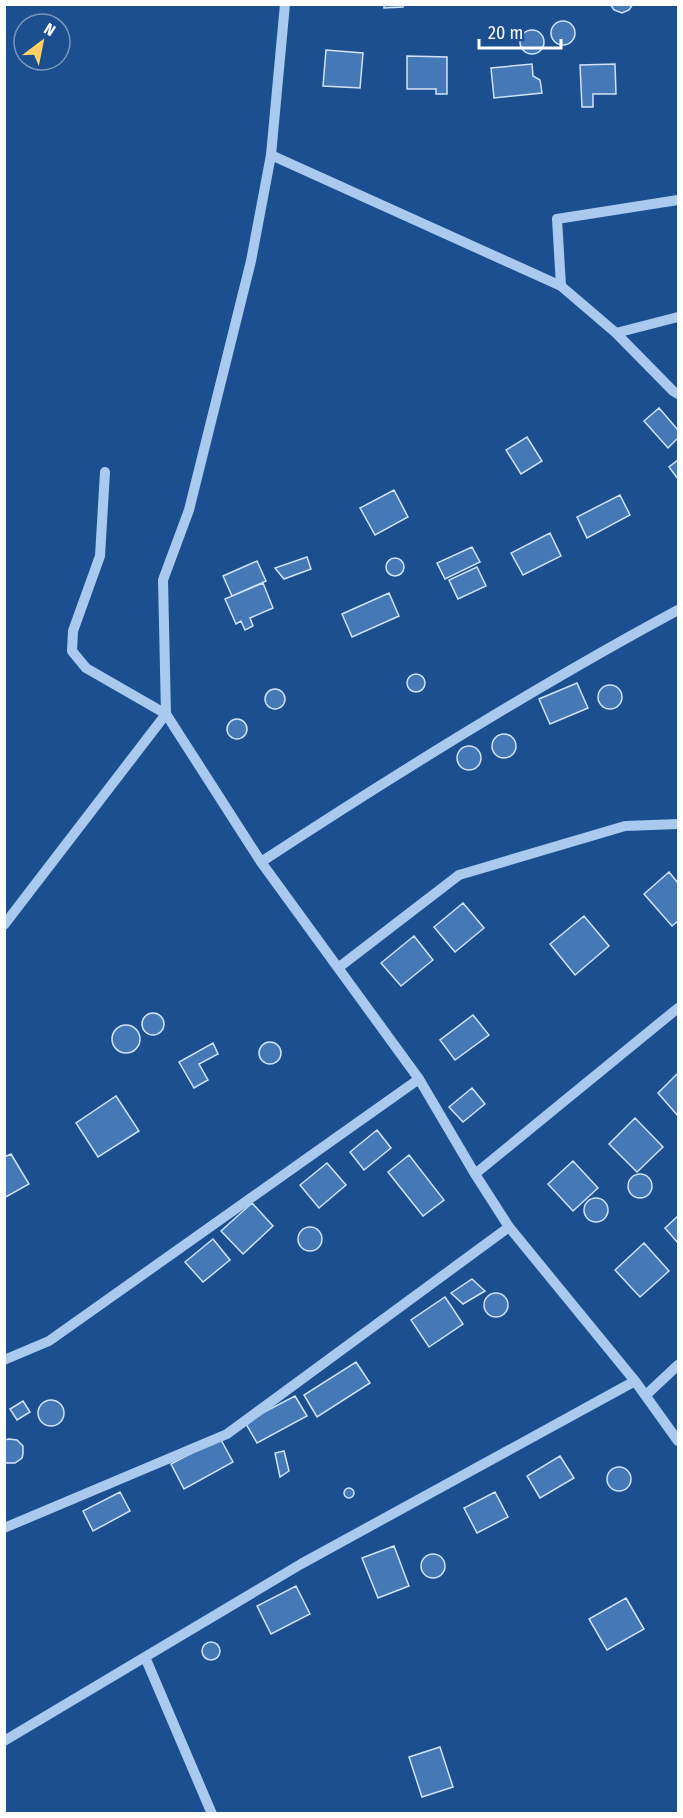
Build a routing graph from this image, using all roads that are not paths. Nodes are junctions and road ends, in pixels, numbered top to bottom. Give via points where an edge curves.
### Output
1 (285, 4) edge
2 (271, 155) junction
3 (678, 200) edge
4 (561, 286) junction
5 (678, 317) edge
6 (616, 333) junction
7 (678, 394) edge
8 (105, 472) dead end
9 (678, 610) edge
10 (166, 714) junction
11 (678, 824) edge
12 (261, 862) junction
13 (4, 925) edge
14 (338, 968) junction
15 (678, 1008) edge
16 (419, 1079) junction
17 (475, 1174) junction
18 (509, 1227) junction
19 (4, 1360) edge
20 (678, 1365) edge
21 (635, 1381) junction
22 (646, 1395) junction
23 (678, 1441) edge
24 (4, 1528) edge
25 (145, 1657) junction
26 (4, 1741) edge
27 (212, 1814) edge

1 - 2 street
2 - 4 street
2 - 10 street via 252,261 189,510 163,580
3 - 4 street via 557,219
4 - 6 street
5 - 6 street
6 - 7 street
8 - 10 street via 100,556 73,631 72,651 87,668
9 - 12 street via 595,655 375,787
10 - 12 street
10 - 13 street
11 - 14 street via 625,826 459,875
12 - 14 street
14 - 16 street
15 - 17 street
16 - 17 street
16 - 19 street via 49,1341
17 - 18 street
18 - 21 street
18 - 24 street via 227,1434
20 - 22 street
21 - 22 street
21 - 25 street via 301,1564
22 - 23 street
25 - 26 street
25 - 27 street

